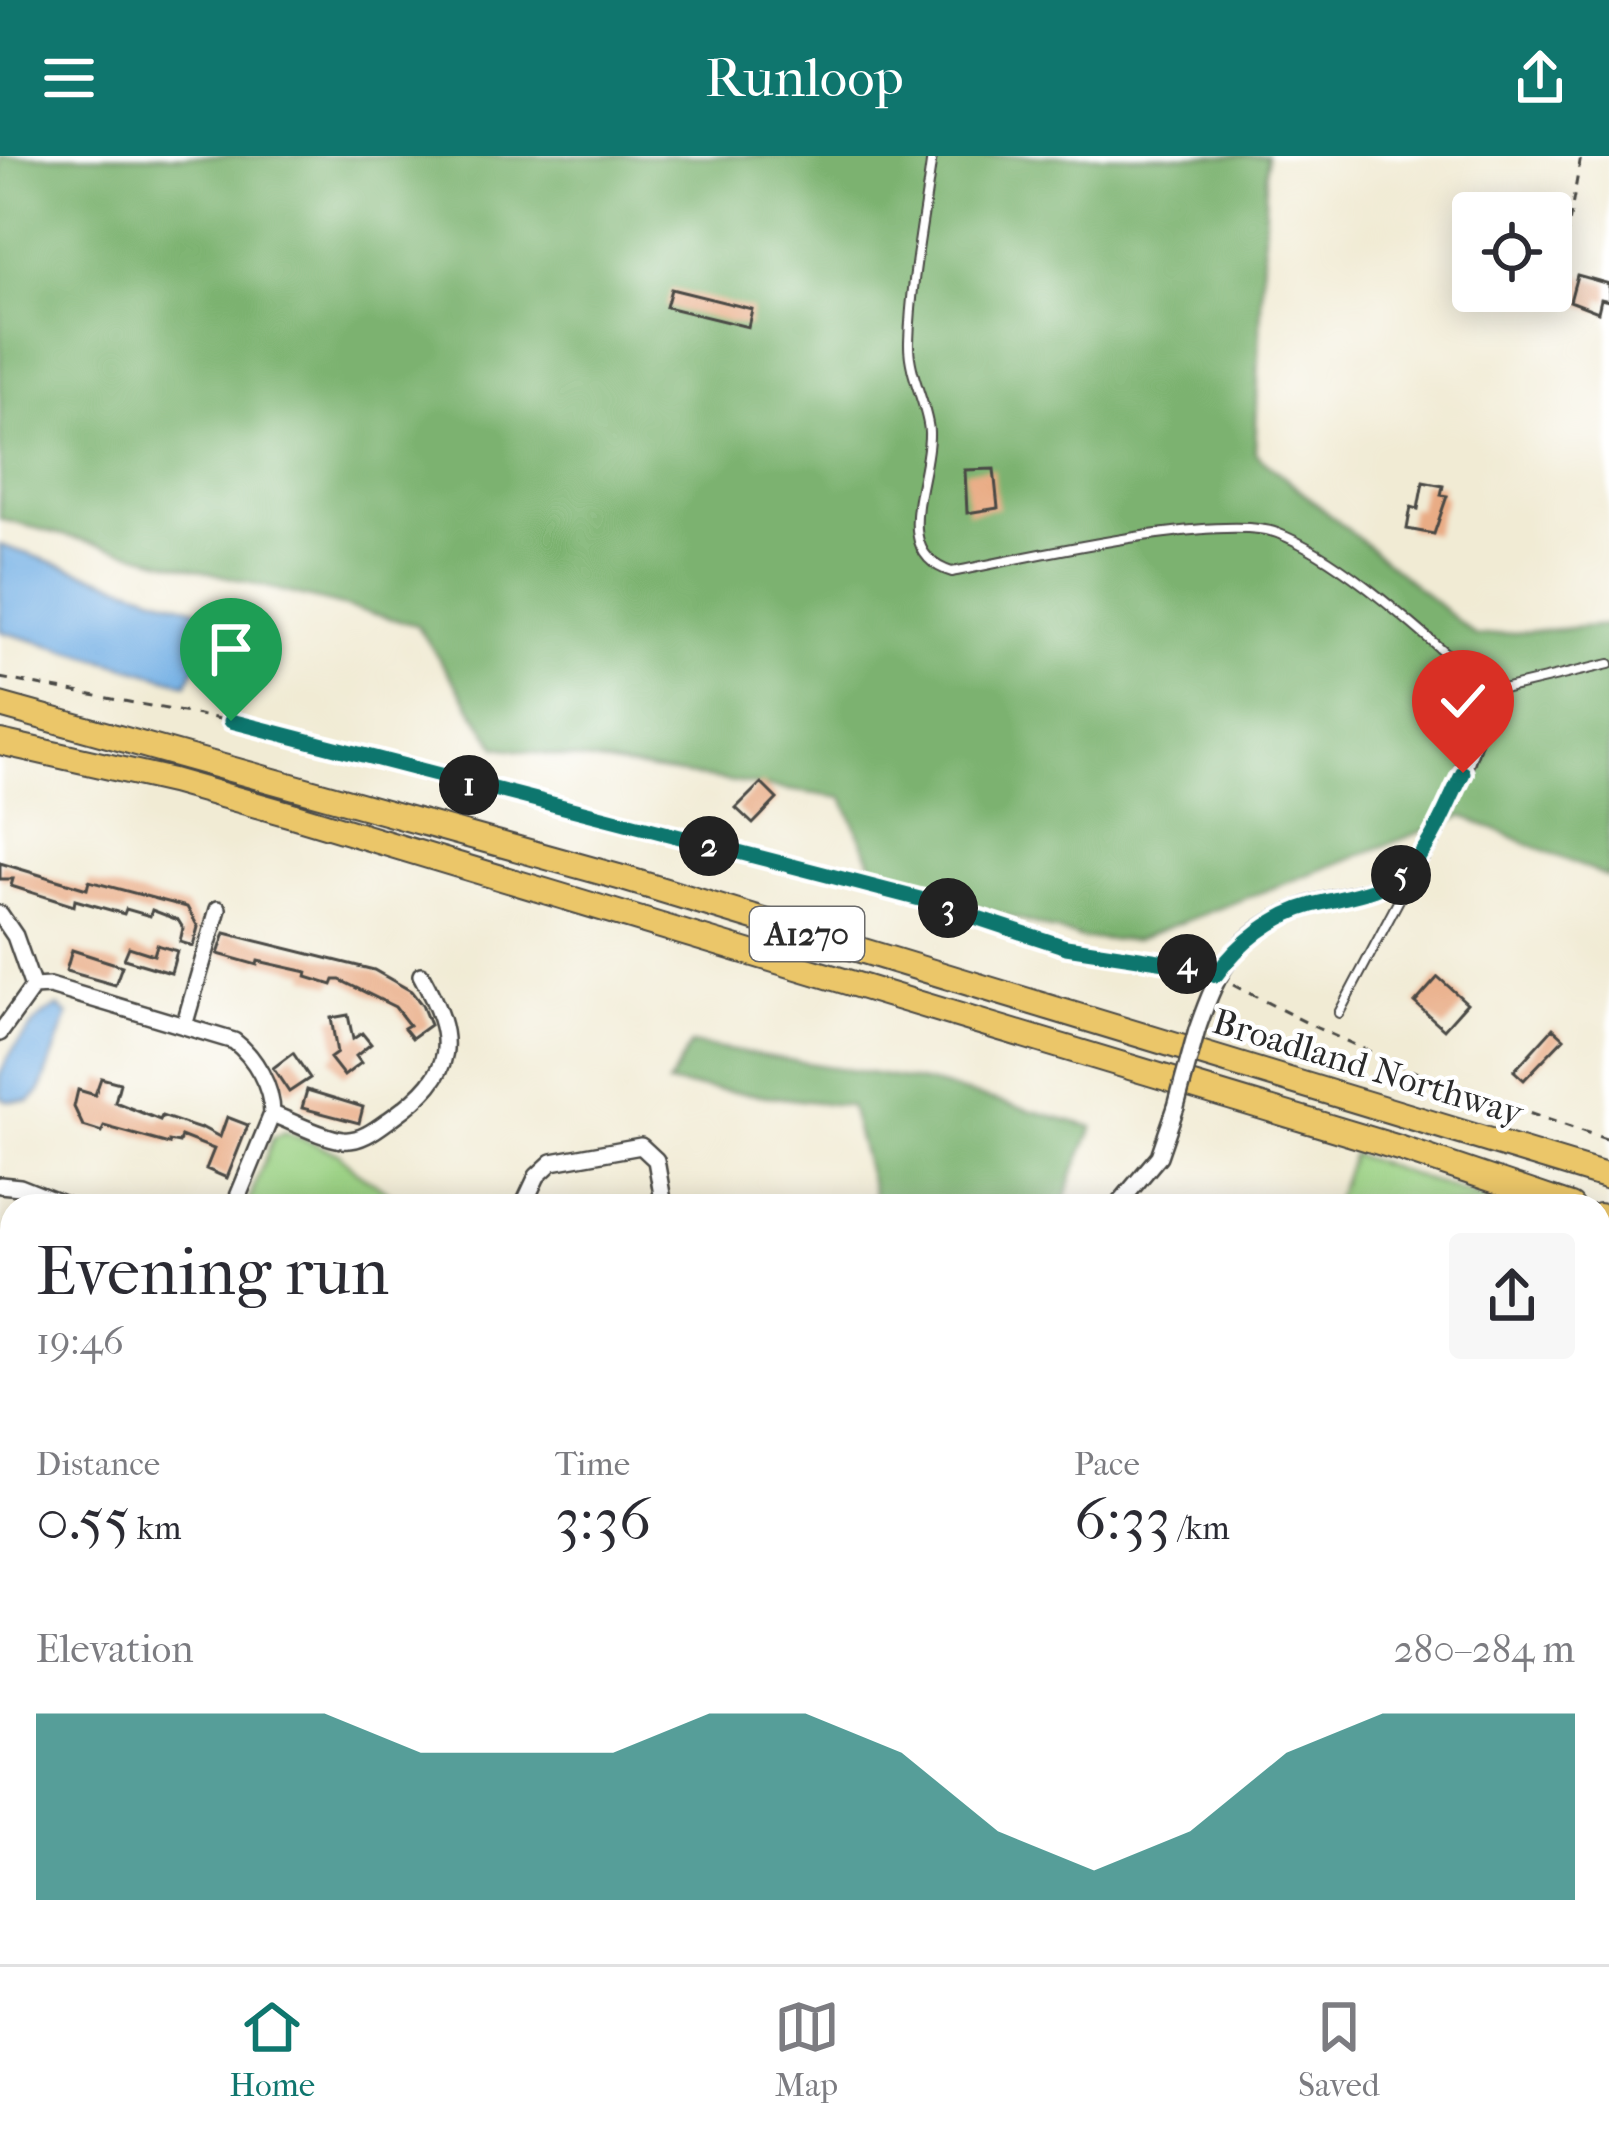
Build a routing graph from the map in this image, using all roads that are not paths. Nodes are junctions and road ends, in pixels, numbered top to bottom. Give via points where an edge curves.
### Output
1 (932, 156) edge
2 (1609, 664) edge
3 (1490, 692) junction
4 (0, 705) edge
5 (0, 742) edge
6 (1403, 874) junction
7 (218, 909) dead end
8 (0, 914) edge
9 (421, 975) dead end
10 (32, 987) junction
11 (1339, 1012) dead end
12 (184, 1026) junction
13 (0, 1033) edge
14 (272, 1114) junction
15 (1609, 1178) edge
16 (0, 1186) edge
17 (39, 1194) edge
18 (239, 1194) edge
19 (528, 1194) edge
20 (662, 1194) edge
21 (1127, 1194) edge
22 (1535, 1194) edge

1 - 3 lane via 908,344 930,430 916,532 934,567 952,572 1216,527 1273,531 1322,554
2 - 3 lane
3 - 6 street via 1463,773
4 - 15 highway, Broadland Northway / A1270 via 604,872
5 - 22 highway, Broadland Northway / A1270 via 292,815
6 - 11 lane via 1401,896
6 - 21 street, bridge via 1362,895 1308,905 1231,954 1216,975 1159,1156
7 - 12 street
8 - 10 street
9 - 14 street via 448,1046 432,1084 368,1135 346,1141
10 - 12 street
10 - 13 street
12 - 14 street via 249,1052
14 - 18 street
16 - 17 street
19 - 20 street via 552,1162 640,1146 656,1160

